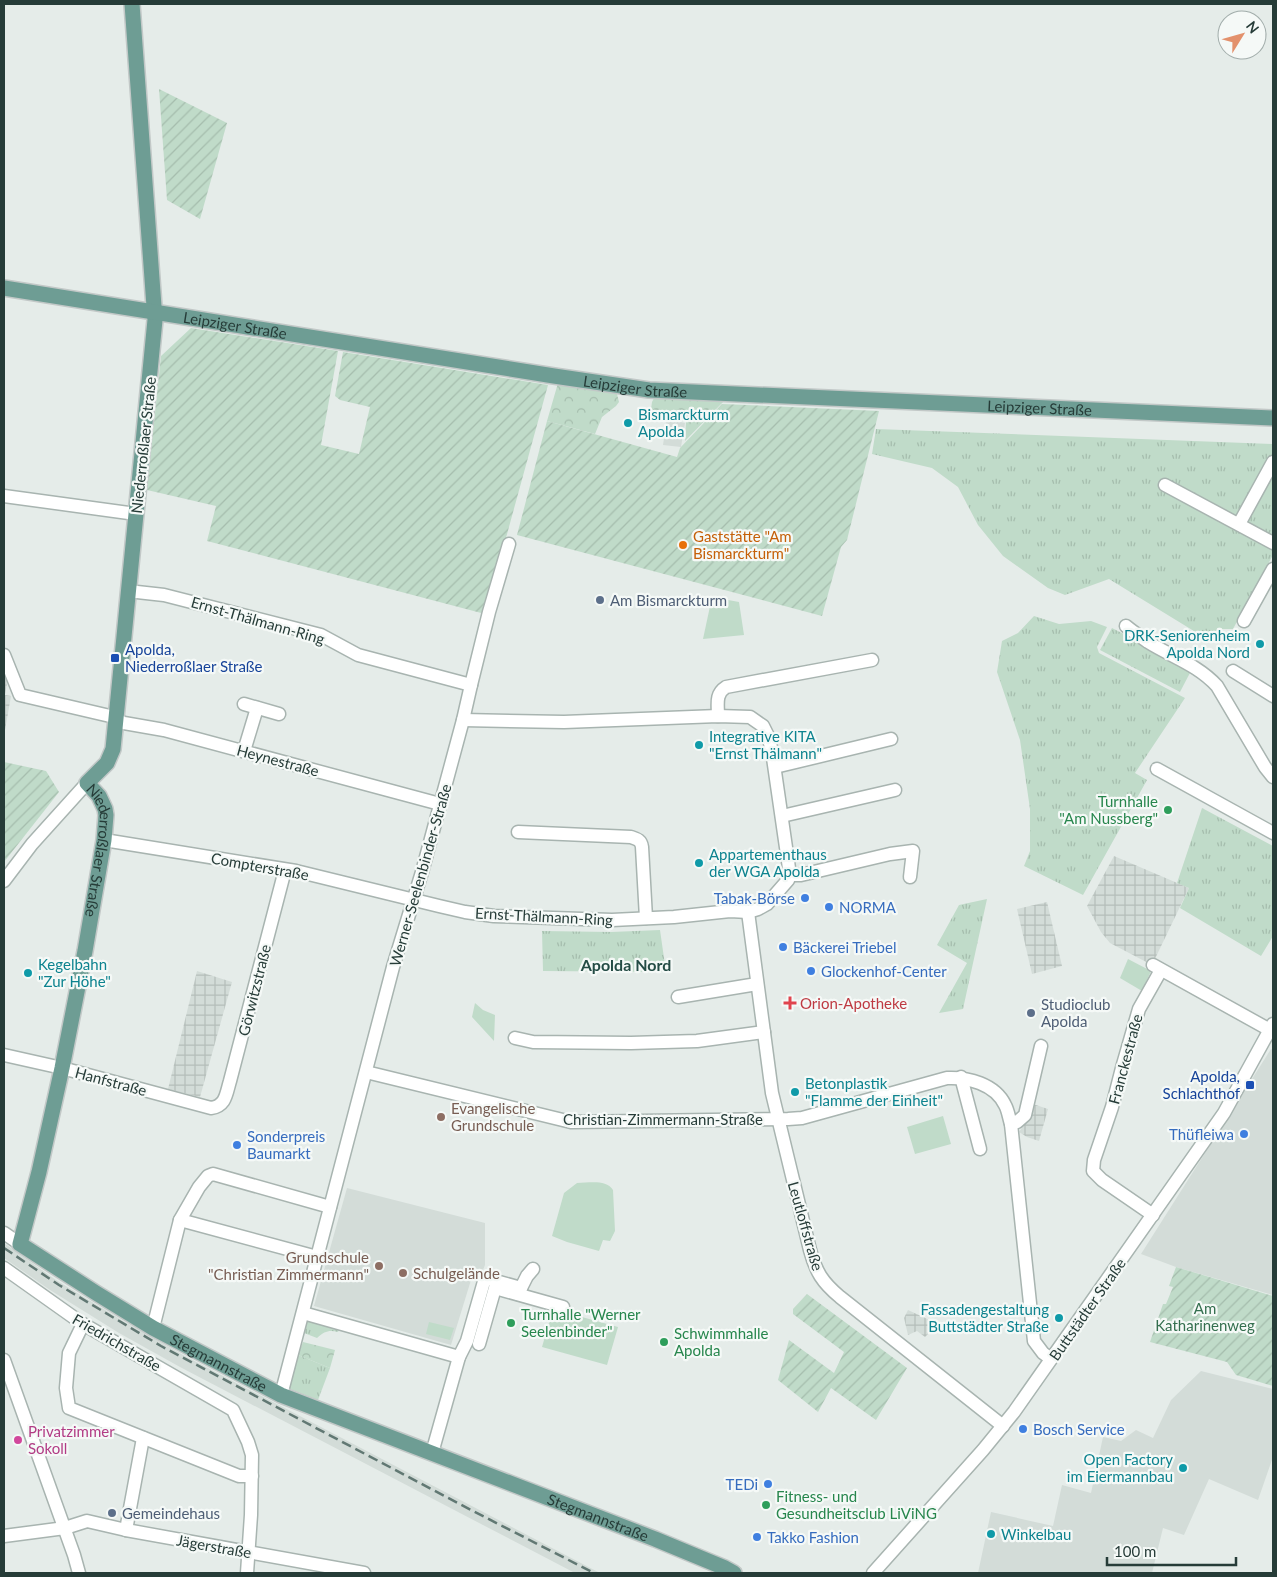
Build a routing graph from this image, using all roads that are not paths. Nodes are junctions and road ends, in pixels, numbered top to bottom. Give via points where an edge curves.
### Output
1 (132, 4) edge
2 (4, 288) edge
3 (155, 312) junction
4 (1273, 418) edge
5 (1273, 462) edge
6 (1164, 485) dead end
7 (4, 496) edge
8 (136, 514) junction
9 (1239, 524) junction
10 (1273, 543) edge
11 (509, 544) dead end
12 (1273, 570) edge
13 (128, 590) junction
14 (1244, 621) dead end
15 (1126, 626) dead end
16 (4, 656) edge
17 (872, 660) dead end
18 (1233, 671) dead end
19 (471, 685) junction
20 (1273, 696) edge
21 (279, 714) dead end
22 (718, 716) junction
23 (116, 719) junction
24 (464, 720) junction
25 (891, 739) dead end
26 (244, 751) junction
27 (775, 767) junction
28 (1156, 769) dead end
29 (1273, 777) edge
30 (87, 783) junction
31 (895, 790) dead end
32 (440, 804) junction
33 (782, 816) junction
34 (518, 832) dead end
35 (1273, 833) edge
36 (104, 840) junction
37 (285, 870) junction
38 (790, 875) junction
39 (910, 876) dead end
40 (4, 881) edge
41 (414, 900) junction
42 (748, 912) junction
43 (646, 918) junction
44 (757, 984) junction
45 (678, 997) dead end
46 (764, 1032) junction
47 (1270, 1035) edge
48 (515, 1038) dead end
49 (1041, 1046) dead end
50 (4, 1055) edge
51 (62, 1068) junction
52 (366, 1072) junction
53 (960, 1077) junction
54 (218, 1107) joint
55 (778, 1119) junction
56 (1011, 1124) junction
57 (980, 1149) dead end
58 (330, 1207) junction
59 (1153, 1215) junction
60 (180, 1220) junction
61 (4, 1233) edge
62 (20, 1244) junction
63 (317, 1257) junction
64 (4, 1268) edge
65 (533, 1270) dead end
66 (520, 1291) junction
67 (563, 1307) dead end
68 (303, 1313) junction
69 (83, 1324) junction
70 (153, 1328) junction
71 (479, 1344) dead end
72 (459, 1357) junction
73 (1051, 1359) junction
74 (4, 1360) edge
75 (8, 1385) edge
76 (281, 1395) junction
77 (1003, 1426) junction
78 (143, 1438) junction
79 (432, 1453) junction
80 (252, 1476) junction
81 (64, 1528) junction
82 (126, 1530) junction
83 (4, 1536) edge
84 (248, 1552) junction
85 (79, 1573) edge
86 (247, 1573) edge
87 (364, 1573) edge
88 (734, 1573) edge
89 (874, 1573) edge

1 - 3 main road, Niederroßlaer Straße
2 - 3 main road, Leipziger Straße
3 - 4 main road, Leipziger Straße via 649,390
3 - 8 main road, Niederroßlaer Straße
5 - 9 street
6 - 9 street
7 - 8 street
8 - 13 main road, Niederroßlaer Straße
9 - 10 street
11 - 19 street, Werner-Seelenbinder-Straße
12 - 14 street
13 - 19 street, Ernst-Thälmann-Ring via 179,598 320,635 358,655
13 - 23 main road, Niederroßlaer Straße
15 - 29 street via 1212,680
16 - 23 street, Heynestraße via 20,696
17 - 22 street via 726,687 718,694
18 - 20 street
19 - 24 street, Werner-Seelenbinder-Straße
21 - 26 street via 251,706
22 - 24 street via 564,722
22 - 27 street via 750,717 763,726
23 - 26 street, Heynestraße
23 - 30 main road, Niederroßlaer Straße via 111,757
24 - 32 street, Werner-Seelenbinder-Straße
25 - 27 street
26 - 32 street, Heynestraße
27 - 33 street
28 - 35 street
30 - 36 main road, Niederroßlaer Straße via 99,796 106,815
30 - 40 street via 32,844
31 - 33 street
32 - 41 street, Werner-Seelenbinder-Straße
33 - 38 street
34 - 43 street via 638,839 642,847
36 - 37 street, Compterstraße
36 - 51 main road, Niederroßlaer Straße
37 - 41 street, Compterstraße
37 - 54 street, Görwitzstraße via 230,1081 223,1103
38 - 39 street via 913,851
38 - 42 street, Ernst-Thälmann-Ring via 767,904
41 - 43 street, Ernst-Thälmann-Ring via 494,916
41 - 52 street, Werner-Seelenbinder-Straße via 395,958
42 - 43 street, Ernst-Thälmann-Ring
42 - 44 street, Leutloffstraße
44 - 45 street
44 - 46 street, Leutloffstraße
46 - 48 street via 697,1041 630,1044 533,1042
46 - 55 street, Leutloffstraße
47 - 59 street, Buttstädter Straße via 1224,1113
47 - 59 street, Franckestraße via 1157,968 1139,1009 1092,1171
49 - 56 street via 1025,1115
50 - 51 street, Hanfstraße
51 - 54 street, Hanfstraße via 211,1108
51 - 62 main road, Niederroßlaer Straße
52 - 55 street, Christian-Zimmermann-Straße via 571,1122
52 - 58 street, Werner-Seelenbinder-Straße
53 - 55 street, Christian-Zimmermann-Straße via 802,1118
53 - 56 street via 996,1093 1005,1104
53 - 57 street
55 - 77 street, Leutloffstraße via 818,1275 834,1292
56 - 73 street via 1034,1341
58 - 60 street via 213,1174 198,1187
58 - 63 street, Werner-Seelenbinder-Straße
59 - 73 street, Buttstädter Straße
60 - 63 street
60 - 70 street
61 - 62 street
62 - 70 main road, Stegmannstraße
63 - 68 street, Werner-Seelenbinder-Straße
64 - 69 street, Friedrichstraße
65 - 66 street
66 - 67 street
66 - 71 street via 495,1288
66 - 72 street via 485,1278 467,1341
68 - 72 street
68 - 76 street, Werner-Seelenbinder-Straße
69 - 78 street via 69,1353 66,1388 69,1408
69 - 80 street, Friedrichstraße via 233,1410 252,1455
70 - 76 main road, Stegmannstraße
72 - 79 street
73 - 77 street, Buttstädter Straße
74 - 75 street
75 - 81 street
76 - 79 main road, Stegmannstraße
77 - 89 street, Buttstädter Straße
78 - 80 street via 239,1476
78 - 82 street
79 - 88 main road, Stegmannstraße
80 - 84 street
81 - 82 street, Jägerstraße via 87,1521
81 - 83 street, Jägerstraße
81 - 85 street
82 - 84 street, Jägerstraße
84 - 86 street
84 - 87 street, Jägerstraße

